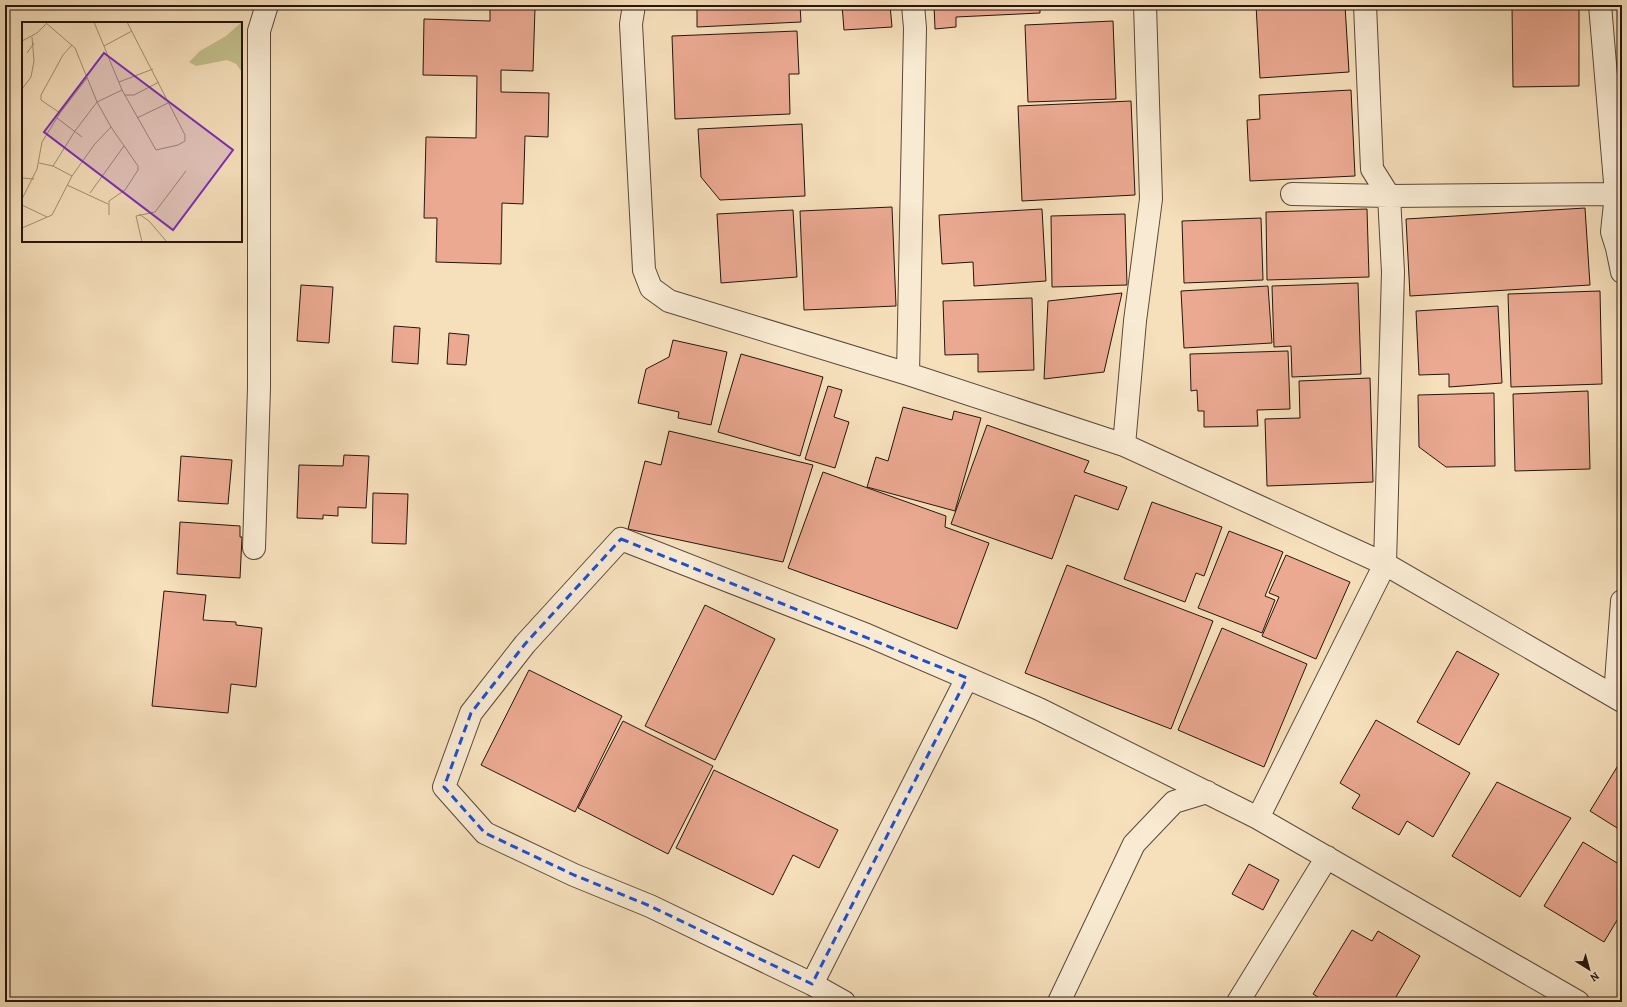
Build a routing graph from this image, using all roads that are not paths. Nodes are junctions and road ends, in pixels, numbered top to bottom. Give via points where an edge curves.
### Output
1 (267, 5) edge
2 (634, 5) edge
3 (913, 5) edge
4 (1145, 5) edge
5 (1365, 5) edge
6 (1600, 5) edge
7 (1292, 194) dead end
8 (1616, 194) junction
9 (1389, 196) junction
10 (1620, 250) edge
11 (1622, 272) edge
12 (908, 374) junction
13 (1124, 445) junction
14 (254, 548) dead end
15 (1385, 564) junction
16 (1622, 601) edge
17 (967, 678) junction
18 (1618, 698) edge
19 (1208, 792) junction
20 (1258, 818) junction
21 (1327, 858) junction
22 (812, 984) junction
23 (844, 1002) edge
24 (1059, 1002) edge
25 (1238, 1002) edge
26 (1578, 1002) edge

1 - 14 street via 259,31 259,388
2 - 12 street via 631,24 644,270 651,288 669,301
3 - 12 street via 915,28
4 - 13 street via 1152,200 1136,321
5 - 9 street via 1372,169
6 - 8 street
7 - 9 street
8 - 9 street
8 - 10 street via 1612,232
9 - 15 street via 1393,272
10 - 11 street
12 - 13 street
13 - 15 street
15 - 18 street
15 - 20 street
16 - 18 street
17 - 19 street via 1039,709
17 - 22 street
17 - 22 street via 867,635 621,539 525,644 471,713 444,787 485,833 574,875 650,906
19 - 20 street
19 - 24 street via 1174,802 1134,844
20 - 21 street
21 - 25 street
21 - 26 street
22 - 23 street

